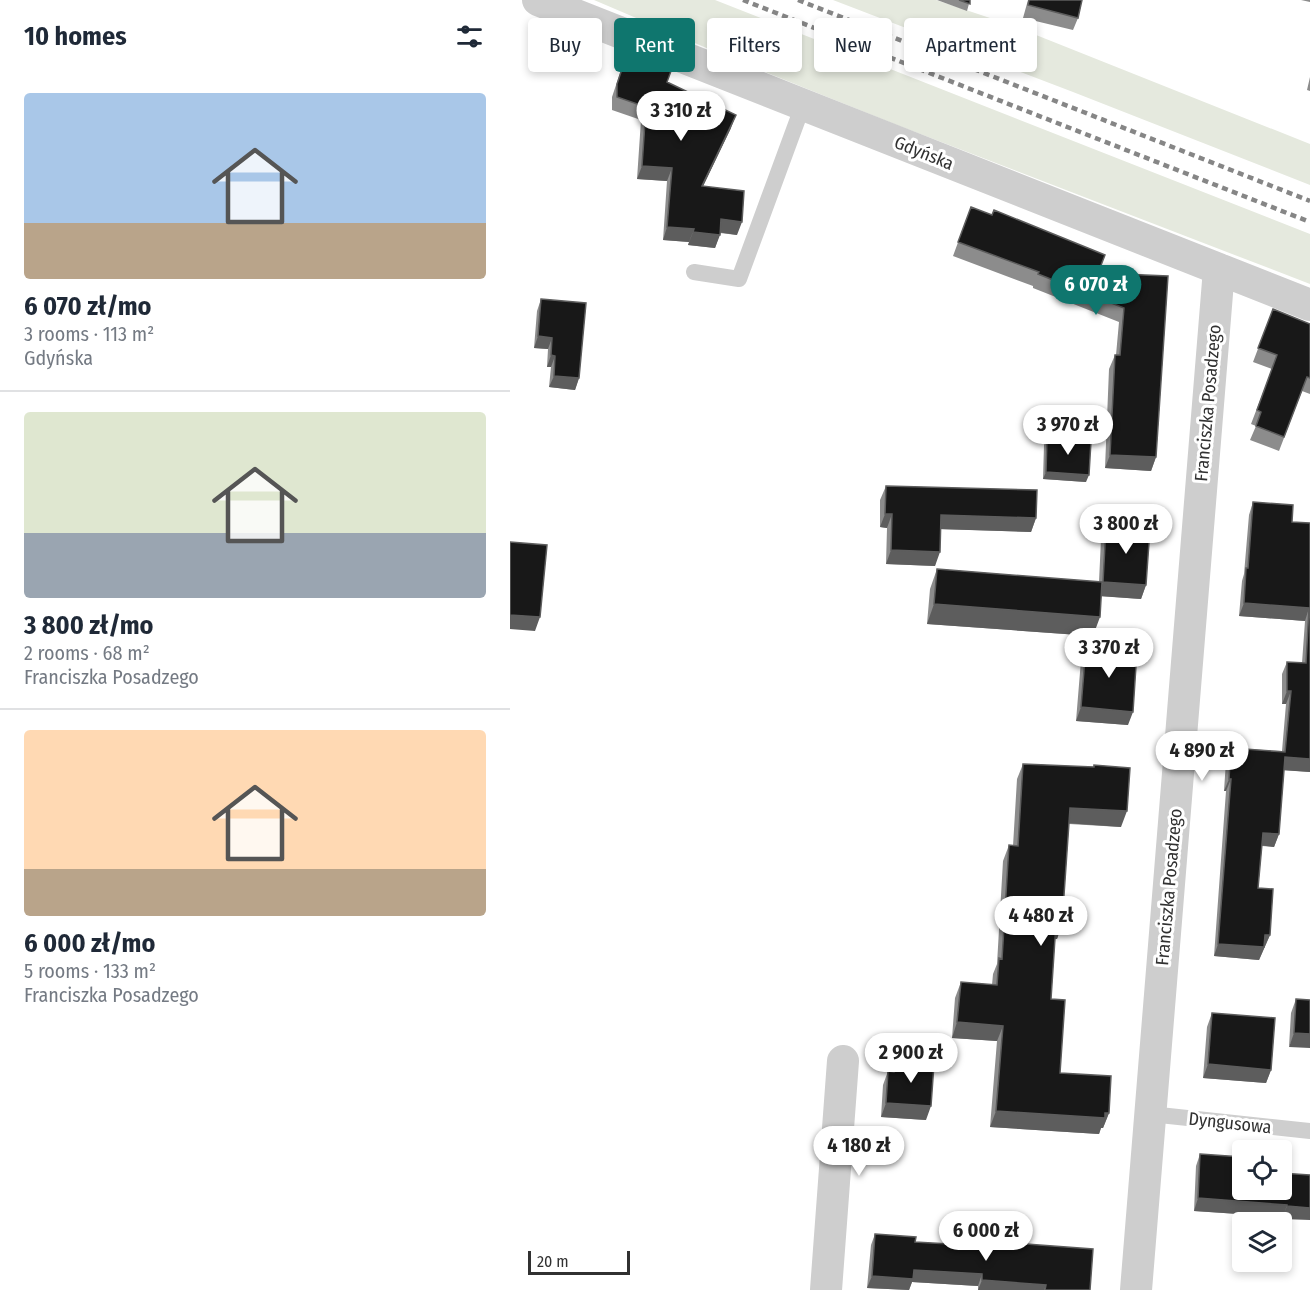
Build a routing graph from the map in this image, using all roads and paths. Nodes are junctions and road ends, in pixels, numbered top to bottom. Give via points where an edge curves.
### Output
1 (538, 0) edge
2 (803, 105) junction
3 (1219, 269) junction
4 (694, 272) dead end
5 (1310, 304) edge
6 (843, 1061) dead end
7 (1150, 1114) junction
8 (1310, 1131) edge
9 (826, 1290) edge
10 (1136, 1290) edge

1 - 2 street, Gdyńska
2 - 3 street, Gdyńska
2 - 4 lane via 739,279
3 - 5 street, Gdyńska
3 - 7 street, Franciszka Posadzego
6 - 9 street
7 - 8 lane, Dyngusowa
7 - 10 street, Franciszka Posadzego

